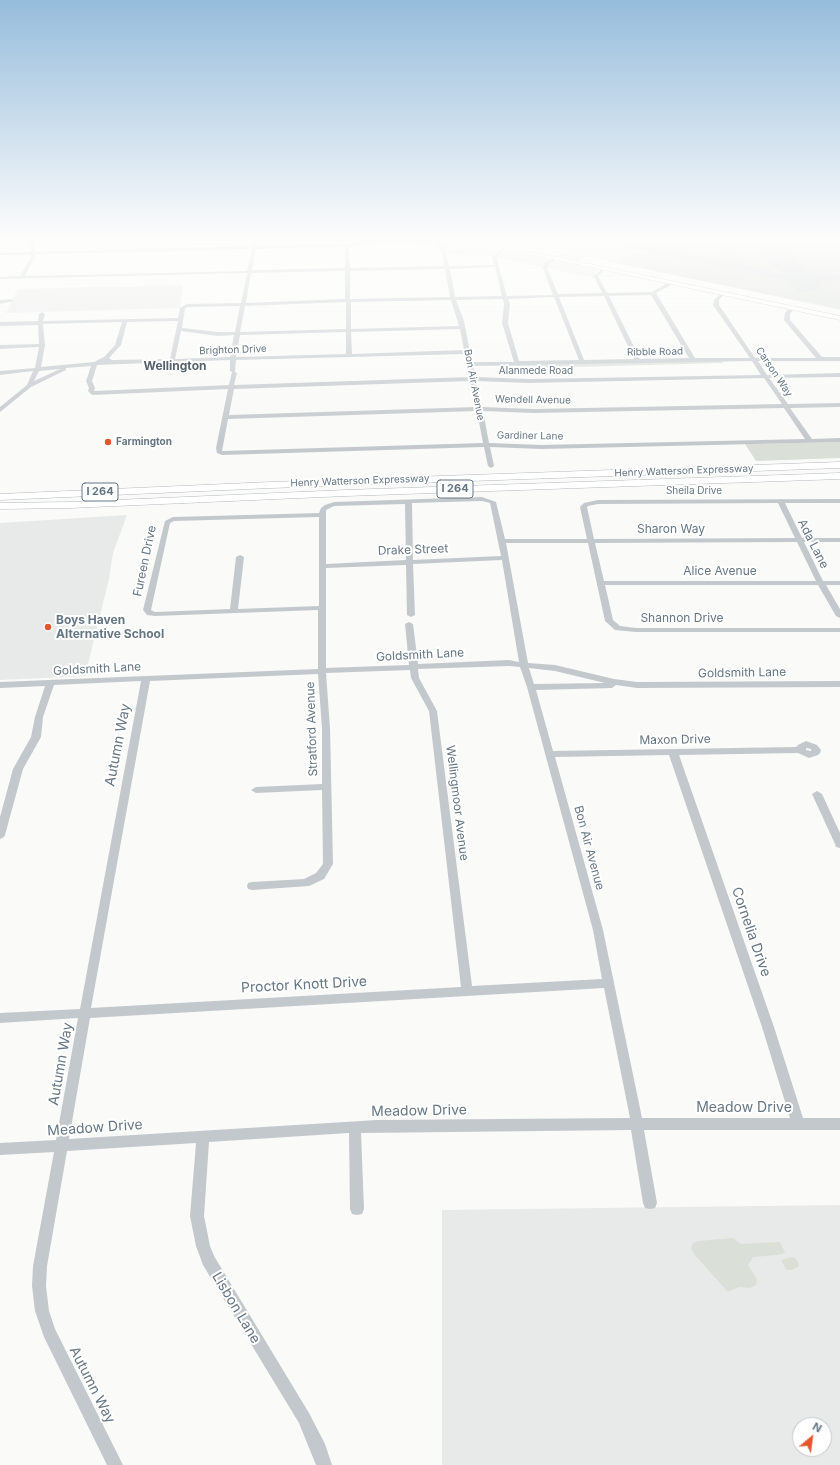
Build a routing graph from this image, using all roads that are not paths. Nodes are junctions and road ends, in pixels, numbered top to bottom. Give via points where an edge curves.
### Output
1 (196, 305) edge
2 (243, 305) edge
3 (348, 305) edge
4 (455, 305) edge
5 (507, 305) edge
6 (560, 305) edge
7 (610, 305) edge
8 (661, 305) edge
9 (716, 305) edge
10 (774, 305) edge
11 (791, 309) junction
12 (42, 314) dead end
13 (181, 319) junction
14 (840, 319) edge
15 (125, 320) junction
16 (155, 320) junction
17 (40, 323) junction
18 (0, 324) edge
19 (462, 327) junction
20 (179, 328) junction
21 (349, 330) junction
22 (238, 334) junction
23 (42, 345) junction
24 (0, 347) edge
25 (468, 352) junction
26 (349, 355) junction
27 (106, 358) junction
28 (233, 359) junction
29 (840, 359) edge
30 (693, 360) junction
31 (755, 360) junction
32 (820, 360) junction
33 (172, 361) junction
34 (638, 361) junction
35 (114, 362) junction
36 (582, 362) junction
37 (517, 363) junction
38 (96, 364) junction
39 (471, 364) junction
40 (76, 365) junction
41 (37, 369) junction
42 (0, 373) edge
43 (840, 375) edge
44 (766, 376) junction
45 (473, 379) junction
46 (29, 386) junction
47 (231, 387) junction
48 (16, 396) junction
49 (3, 399) dead end
50 (840, 405) edge
51 (786, 406) junction
52 (479, 409) junction
53 (0, 410) edge
54 (226, 417) junction
55 (840, 440) edge
56 (810, 441) junction
57 (486, 445) junction
58 (840, 465) edge
59 (491, 466) dead end
60 (840, 476) edge
61 (200, 488) junction
62 (0, 489) edge
63 (0, 497) edge
64 (780, 501) junction
65 (840, 501) edge
66 (408, 502) junction
67 (70, 505) junction
68 (0, 506) edge
69 (0, 512) edge
70 (323, 512) junction
71 (799, 540) junction
72 (840, 540) edge
73 (502, 541) junction
74 (590, 541) junction
75 (240, 557) dead end
76 (505, 558) junction
77 (410, 561) junction
78 (323, 566) junction
79 (601, 583) junction
80 (821, 583) junction
81 (840, 583) edge
82 (322, 608) junction
83 (234, 611) junction
84 (840, 616) edge
85 (840, 630) edge
86 (524, 663) junction
87 (414, 667) junction
88 (323, 671) junction
89 (146, 679) junction
90 (50, 683) junction
91 (627, 684) junction
92 (840, 684) edge
93 (0, 686) edge
94 (531, 687) junction
95 (801, 750) dead end
96 (673, 752) junction
97 (550, 754) junction
98 (326, 787) junction
99 (256, 790) dead end
100 (816, 794) dead end
101 (0, 835) edge
102 (840, 844) edge
103 (252, 886) dead end
104 (609, 983) junction
105 (467, 990) junction
106 (85, 1013) junction
107 (0, 1018) edge
108 (798, 1123) junction
109 (637, 1124) junction
110 (840, 1124) edge
111 (355, 1127) junction
112 (203, 1137) junction
113 (61, 1145) junction
114 (0, 1149) edge
115 (650, 1203) dead end
116 (357, 1209) dead end
117 (115, 1465) edge
118 (324, 1465) edge

1 - 13 street via 183,308
2 - 22 street
3 - 21 street
4 - 19 street, Bon Air Avenue
5 - 37 street via 505,324
6 - 36 street
7 - 34 street
8 - 30 street
9 - 31 street, Carson Way
10 - 11 main road
11 - 14 main road
11 - 32 street via 787,314 787,320
12 - 17 street
13 - 16 street
13 - 20 street
15 - 16 street
15 - 17 street
15 - 27 street via 118,345
16 - 20 street
17 - 18 street
17 - 23 street
19 - 21 street
19 - 25 street, Bon Air Avenue
20 - 22 street via 202,333
20 - 33 street
21 - 22 street
21 - 26 street
22 - 28 street
23 - 24 street
23 - 41 street
25 - 26 street, Brighton Drive
25 - 39 street, Bon Air Avenue
26 - 28 street, Brighton Drive
27 - 35 street
27 - 38 street
28 - 33 street, Brighton Drive
28 - 47 street
29 - 32 street, Ribble Road
30 - 31 street, Ribble Road
30 - 34 street, Ribble Road
31 - 32 street, Ribble Road
31 - 44 street, Carson Way
33 - 35 street, Brighton Drive
34 - 36 street, Ribble Road
35 - 38 street, Brighton Drive
36 - 37 street, Ribble Road
37 - 39 street, Ribble Road
38 - 40 street, Brighton Drive
38 - 47 street, Alanmede Road via 89,379 92,388 108,392
39 - 45 street, Bon Air Avenue
40 - 41 street, Brighton Drive
40 - 46 street
41 - 42 street, Brighton Drive
41 - 46 street
43 - 44 street, Alanmede Road
44 - 45 street, Alanmede Road via 522,381
44 - 51 street, Carson Way
45 - 47 street, Alanmede Road
45 - 52 street, Bon Air Avenue
46 - 48 street
47 - 54 street
48 - 49 street
48 - 53 street
50 - 51 street, Wendell Avenue
51 - 52 street, Wendell Avenue via 534,411
51 - 56 street, Carson Way
52 - 54 street, Wendell Avenue
52 - 57 street, Bon Air Avenue
54 - 57 street, Gardiner Lane via 220,452
55 - 56 street, Gardiner Lane
56 - 57 street, Gardiner Lane via 541,447
57 - 59 street, Bon Air Avenue
58 - 61 highway, Henry Watterson Expressway / I 264
60 - 67 highway, Henry Watterson Expressway / I 264 via 354,492
61 - 62 highway via 113,486
61 - 63 highway, Henry Watterson Expressway / I 264
64 - 65 street, Sheila Drive
64 - 71 street, Ada Lane
64 - 74 street, Sheila Drive via 590,503 583,508
66 - 70 street via 334,504 327,506
66 - 73 street, Bon Air Avenue via 491,500 494,503
66 - 77 street, Wellingmoor Avenue
67 - 68 highway, Henry Watterson Expressway / I 264
67 - 69 highway
70 - 78 street, Stratford Avenue
70 - 83 street, Fureen Drive via 167,522 148,612 155,614
71 - 72 street, Sharon Way
71 - 74 street, Sharon Way
71 - 80 street, Ada Lane
73 - 74 street, Sharon Way
73 - 76 street, Bon Air Avenue
74 - 79 street, Shannon Drive
75 - 83 street
76 - 77 street, Drake Street
76 - 86 street, Bon Air Avenue
77 - 78 street, Drake Street
77 - 87 street, Wellingmoor Avenue via 410,619
78 - 82 street, Stratford Avenue
79 - 80 street, Alice Avenue
79 - 85 street, Shannon Drive via 610,621 621,629
80 - 81 street, Alice Avenue
80 - 84 street, Ada Lane
82 - 83 street, Fureen Drive
82 - 88 street, Stratford Avenue
86 - 87 street, Goldsmith Lane
86 - 91 street, Goldsmith Lane
86 - 94 street, Bon Air Avenue
87 - 88 street, Goldsmith Lane
87 - 105 street, Wellingmoor Avenue via 415,678 433,711
88 - 89 street, Goldsmith Lane
88 - 98 street, Stratford Avenue
89 - 90 street, Goldsmith Lane
89 - 106 street, Autumn Way via 112,854
90 - 93 street, Goldsmith Lane
90 - 101 street via 36,737 18,769
91 - 92 street, Goldsmith Lane
91 - 94 street
94 - 97 street, Bon Air Avenue
95 - 96 street, Maxon Drive
96 - 97 street, Maxon Drive
96 - 108 street, Cornelia Drive via 768,1027
97 - 104 street, Bon Air Avenue via 598,930
98 - 99 street
98 - 103 street, Stratford Avenue via 328,864 323,873 306,883
100 - 102 street
104 - 105 street, Proctor Knott Drive
104 - 109 street, Bon Air Avenue
105 - 106 street, Proctor Knott Drive
106 - 107 street, Proctor Knott Drive
106 - 113 street, Autumn Way
108 - 109 street, Meadow Drive
108 - 110 street, Meadow Drive
109 - 111 street, Meadow Drive
109 - 115 street, Bon Air Avenue
111 - 112 street, Meadow Drive
111 - 116 street
112 - 113 street, Meadow Drive
112 - 118 street, Lisbon Lane via 197,1216 208,1260 304,1418
113 - 114 street, Meadow Drive
113 - 117 street, Autumn Way via 40,1266 42,1311 57,1350

